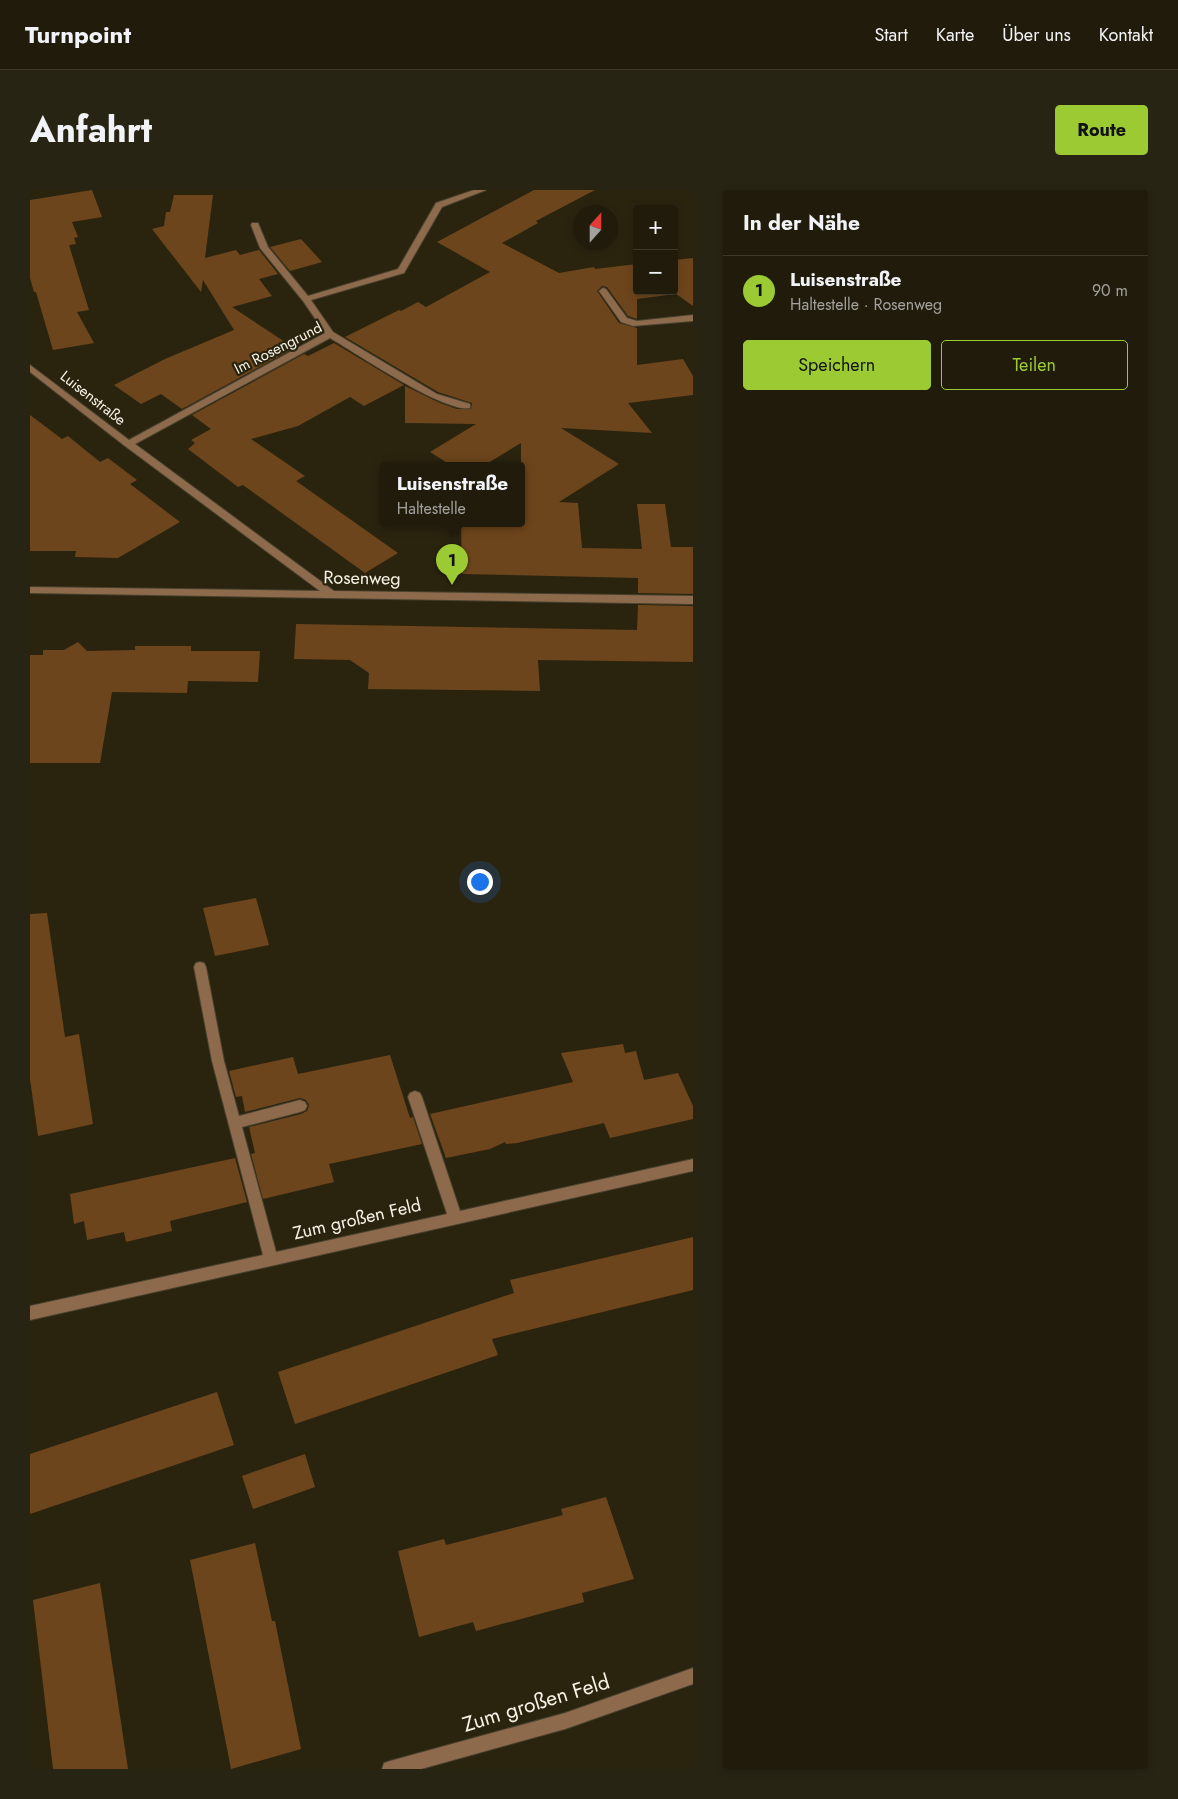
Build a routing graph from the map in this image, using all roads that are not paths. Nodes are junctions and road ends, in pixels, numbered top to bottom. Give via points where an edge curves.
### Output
1 (482, 190) edge
2 (255, 225) dead end
3 (603, 291) dead end
4 (306, 299) junction
5 (693, 318) edge
6 (330, 334) junction
7 (30, 368) edge
8 (467, 406) dead end
9 (128, 444) junction
10 (30, 590) edge
11 (331, 594) junction
12 (693, 600) edge
13 (200, 967) dead end
14 (415, 1097) dead end
15 (300, 1106) dead end
16 (234, 1123) junction
17 (693, 1165) edge
18 (455, 1218) junction
19 (271, 1259) junction
20 (30, 1313) edge
21 (693, 1676) edge
22 (390, 1769) edge

1 - 4 street via 439,204 401,271
2 - 4 street via 264,248
3 - 5 street via 624,320 636,324
4 - 6 street
6 - 8 street, Im Rosengrund via 434,396
6 - 9 street, Im Rosengrund
7 - 9 street, Luisenstraße
9 - 11 street, Luisenstraße
10 - 11 street, Rosenweg
11 - 12 street, Rosenweg
13 - 16 street
14 - 18 street
15 - 16 street
16 - 19 street
17 - 18 street, Zum großen Feld
18 - 19 street, Zum großen Feld
19 - 20 street, Zum großen Feld
21 - 22 street, Zum großen Feld via 565,1721

